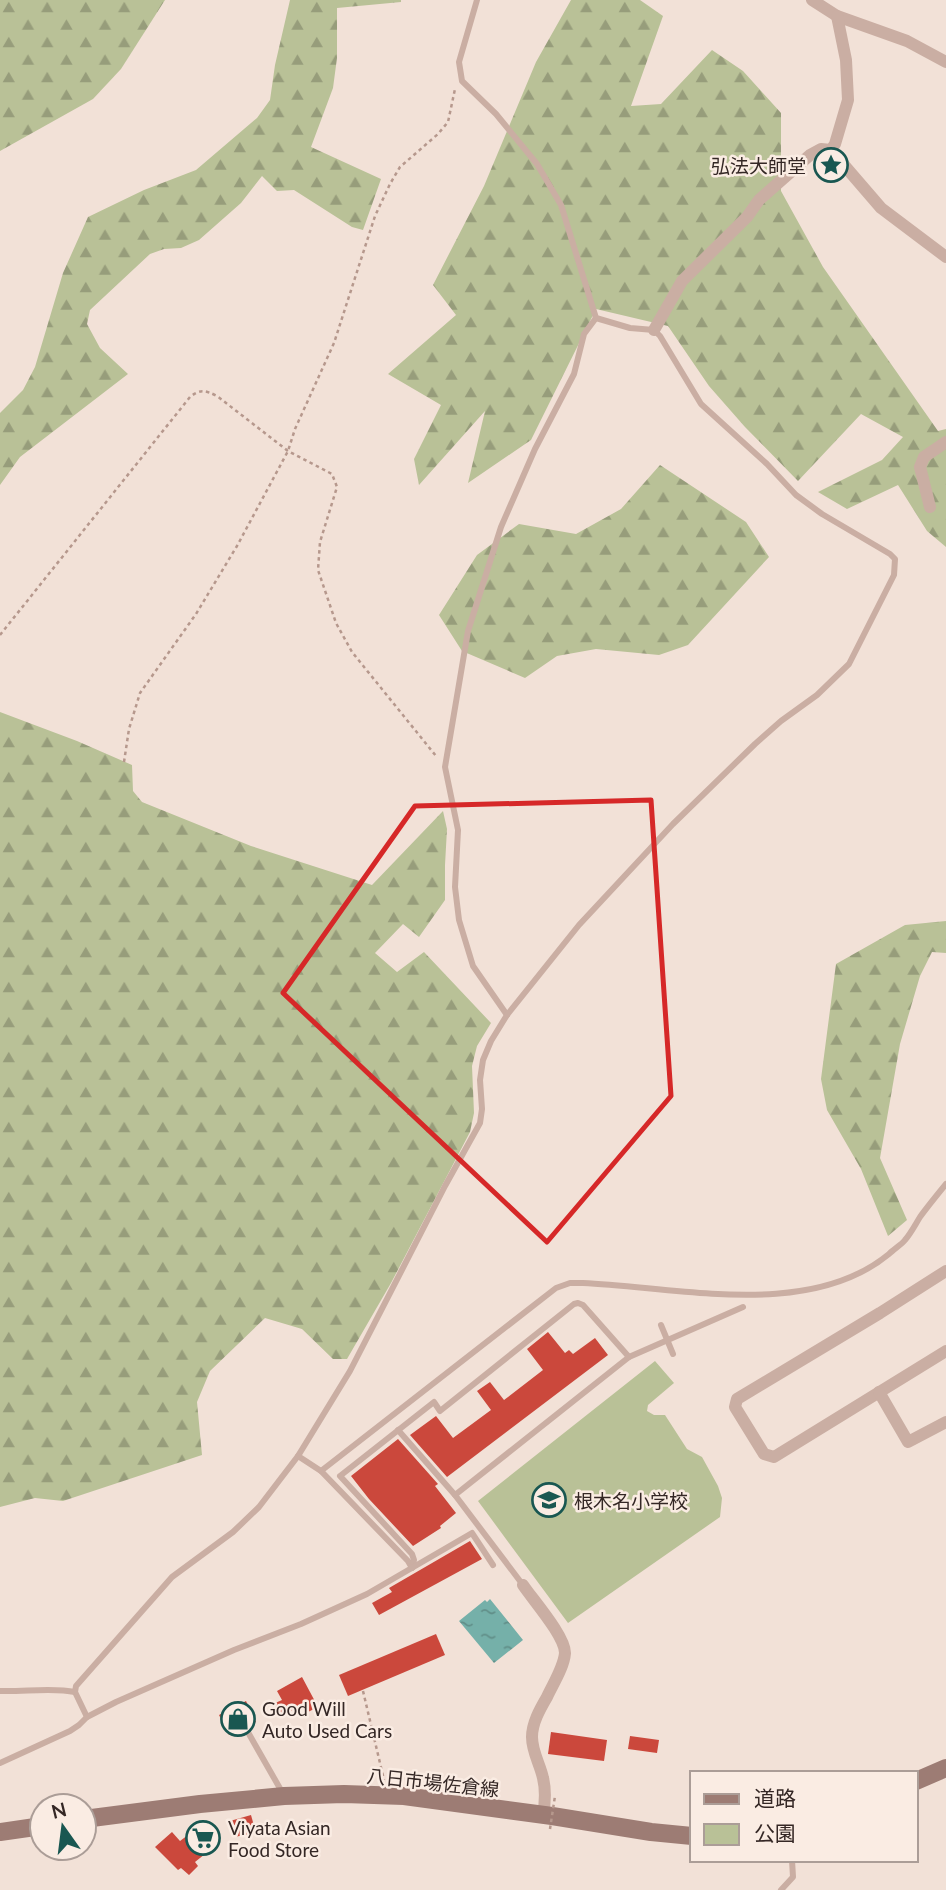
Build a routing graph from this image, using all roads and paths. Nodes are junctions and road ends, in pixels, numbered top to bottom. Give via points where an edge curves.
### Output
1 (477, 0) edge
2 (812, 0) edge
3 (838, 16) junction
4 (946, 62) edge
5 (462, 82) junction
6 (831, 150) junction
7 (946, 257) edge
8 (596, 318) junction
9 (654, 330) junction
10 (946, 442) edge
11 (288, 451) junction
12 (930, 508) dead end
13 (0, 635) edge
14 (124, 762) dead end
15 (445, 767) junction
16 (507, 1015) junction
17 (946, 1184) edge
18 (946, 1271) edge
19 (743, 1307) dead end
20 (661, 1325) dead end
21 (667, 1340) junction
22 (946, 1351) edge
23 (673, 1354) dead end
24 (629, 1357) junction
25 (879, 1392) junction
26 (946, 1422) edge
27 (398, 1430) junction
28 (298, 1456) junction
29 (321, 1471) junction
30 (455, 1495) junction
31 (493, 1564) dead end
32 (412, 1568) junction
33 (523, 1585) joint
34 (0, 1691) edge
35 (363, 1691) dead end
36 (75, 1692) junction
37 (87, 1717) junction
38 (245, 1727) dead end
39 (0, 1763) edge
40 (946, 1768) edge
41 (918, 1780) edge
42 (385, 1783) dead end
43 (284, 1796) junction
44 (555, 1796) dead end
45 (98, 1817) edge
46 (548, 1820) junction
47 (28, 1828) edge
48 (0, 1832) edge
49 (690, 1836) edge
50 (792, 1862) edge
51 (781, 1890) edge

1 - 5 lane via 459,62
2 - 3 street
3 - 4 street via 906,41
3 - 6 street via 848,100
5 - 8 lane via 537,164 561,205
5 - 11 path via 454,90 448,122 400,167 390,184 375,216 334,343
6 - 7 street via 881,208
6 - 9 street via 810,155 759,200 681,281
8 - 9 lane
8 - 15 lane via 584,334 574,374 501,527 468,631
9 - 16 lane via 701,404 796,495 890,554 895,559 894,575 849,664 755,744 673,824 579,925
10 - 12 street via 924,457 920,467
11 - 13 path via 217,396 196,392
11 - 14 path via 196,614 140,693
11 - 15 path via 332,474 337,487 320,542 318,569 336,623 352,652
15 - 16 lane via 458,830 455,887 459,920 473,966
16 - 28 lane via 483,1059 480,1123 350,1371
17 - 29 lane via 905,1240 876,1264 819,1287 758,1295 593,1283 556,1288
18 - 25 street via 737,1399 734,1407 764,1454 774,1457
19 - 21 lane
20 - 21 lane
21 - 23 lane
21 - 24 lane
22 - 25 street
24 - 27 lane via 583,1305 574,1304 440,1411 434,1402
24 - 30 lane
25 - 26 street via 908,1442
27 - 30 lane
27 - 32 lane via 340,1476 412,1554
28 - 29 lane
28 - 36 lane via 259,1507 233,1532 172,1577 92,1666
29 - 32 lane
30 - 33 lane
31 - 32 lane via 472,1533
32 - 37 lane via 336,1609
33 - 46 street via 564,1644 562,1665 532,1736
34 - 36 lane
35 - 42 path
36 - 37 lane
37 - 39 lane via 70,1731
38 - 43 lane
40 - 41 main road
43 - 45 main road, 八日市場佐倉線
43 - 46 main road, 八日市場佐倉線 via 404,1796
44 - 46 path, bridge
46 - 49 main road, 八日市場佐倉線
47 - 48 main road
50 - 51 lane via 793,1877

